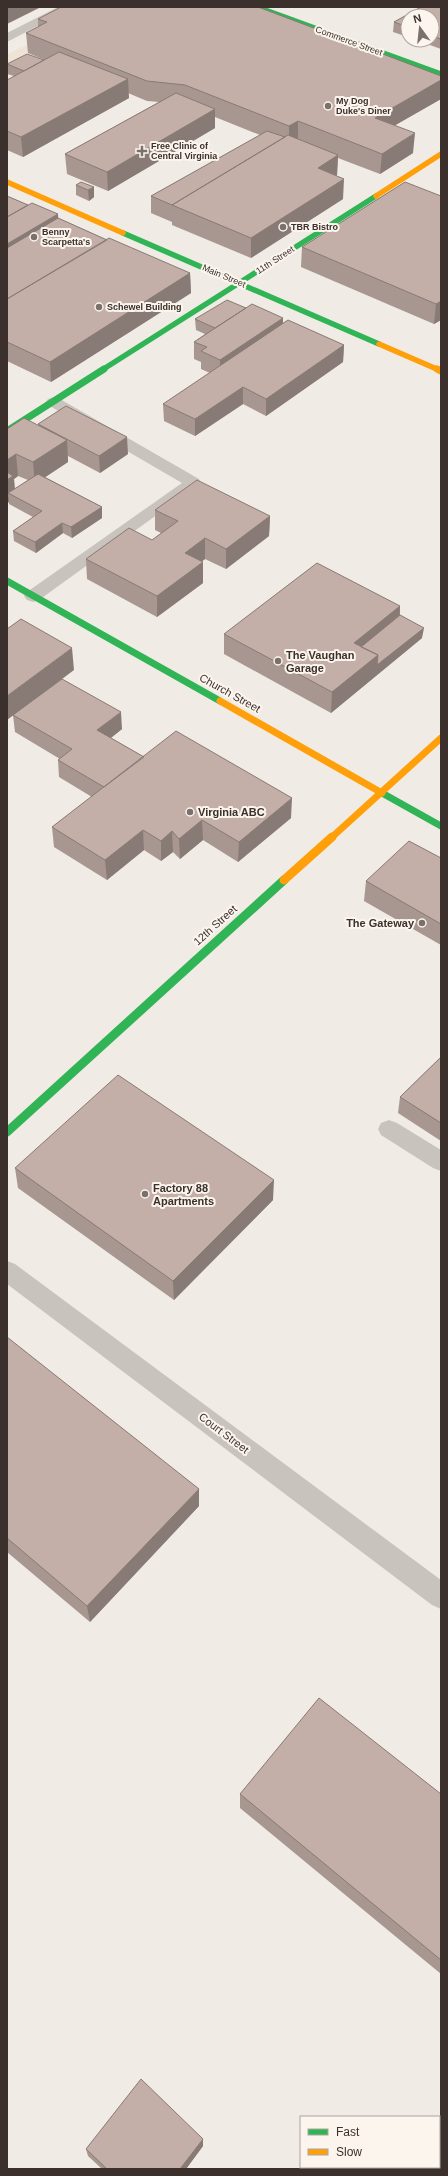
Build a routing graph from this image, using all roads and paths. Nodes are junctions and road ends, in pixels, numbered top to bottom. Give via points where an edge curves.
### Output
1 (68, 7) edge
2 (257, 7) edge
3 (7, 38) edge
4 (441, 74) edge
5 (441, 154) edge
6 (7, 182) edge
7 (241, 282) junction
8 (441, 370) edge
9 (54, 402) junction
10 (7, 431) edge
11 (7, 581) edge
12 (33, 596) junction
13 (441, 738) edge
14 (381, 792) junction
15 (441, 826) edge
16 (390, 1129) dead end
17 (7, 1132) edge
18 (441, 1162) edge
19 (7, 1271) edge
20 (441, 1596) edge

1 - 3 street
2 - 4 main road, Commerce Street
5 - 7 main road, 11th Street
6 - 7 main road, Main Street
7 - 8 main road, Main Street
7 - 9 main road, 11th Street
9 - 10 main road, 11th Street
9 - 12 street via 193,483
11 - 12 main road, Church Street
12 - 14 main road, Church Street
13 - 14 main road, 12th Street
14 - 15 main road, Church Street
14 - 17 main road, 12th Street
16 - 18 street
19 - 20 street, Court Street

